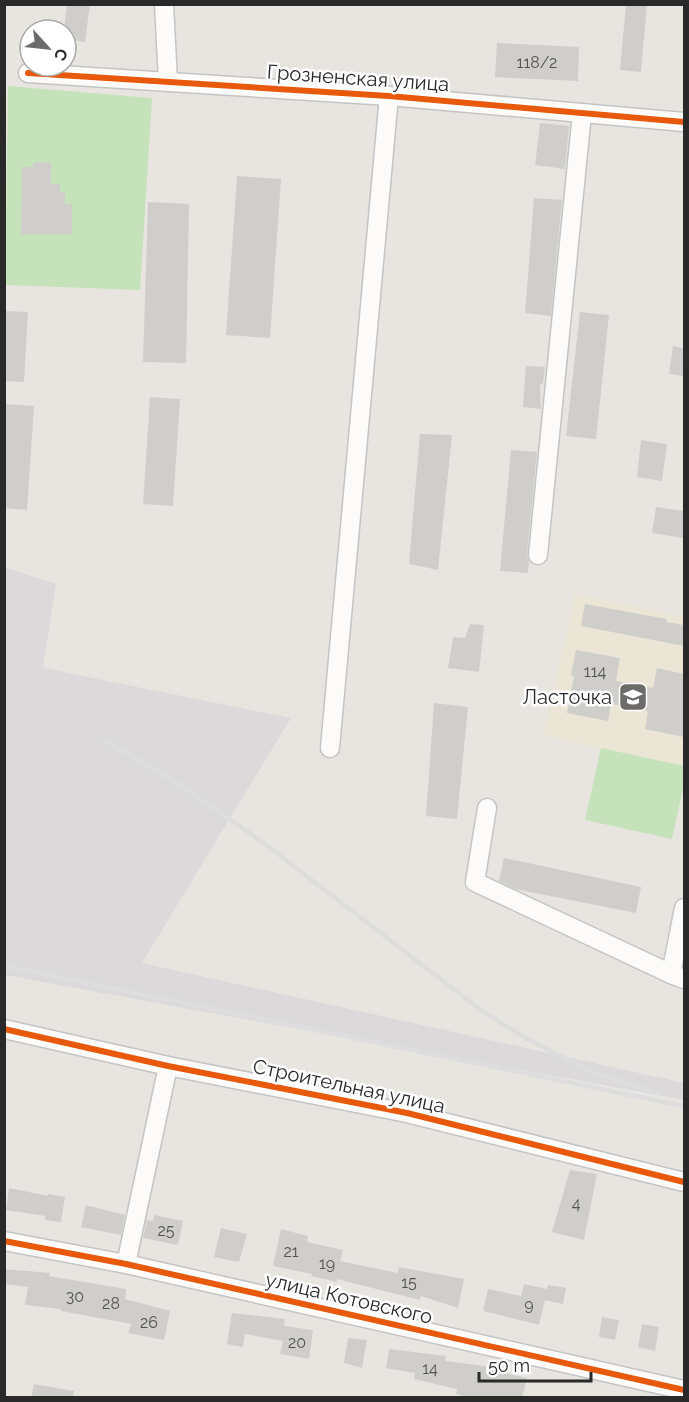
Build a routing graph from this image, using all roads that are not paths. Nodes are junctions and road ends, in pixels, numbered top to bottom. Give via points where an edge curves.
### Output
1 (164, 4) edge
2 (78, 76) edge
3 (168, 82) junction
4 (389, 96) junction
5 (582, 113) junction
6 (684, 122) edge
7 (538, 555) dead end
8 (330, 748) dead end
9 (487, 808) dead end
10 (684, 908) edge
11 (677, 976) edge
12 (4, 1029) edge
13 (168, 1066) junction
14 (684, 1182) edge
15 (4, 1241) edge
16 (126, 1264) junction
17 (684, 1390) edge

1 - 3 street
2 - 3 street, Грозненская улица
3 - 4 street, Грозненская улица
4 - 5 street, Грозненская улица
4 - 8 street
5 - 6 street, Грозненская улица
5 - 7 street
9 - 11 street via 475,882
10 - 11 street
12 - 13 street, Строительная улица
13 - 14 street, Строительная улица via 407,1113
13 - 16 street
15 - 16 street, улица Котовского
16 - 17 street, улица Котовского

